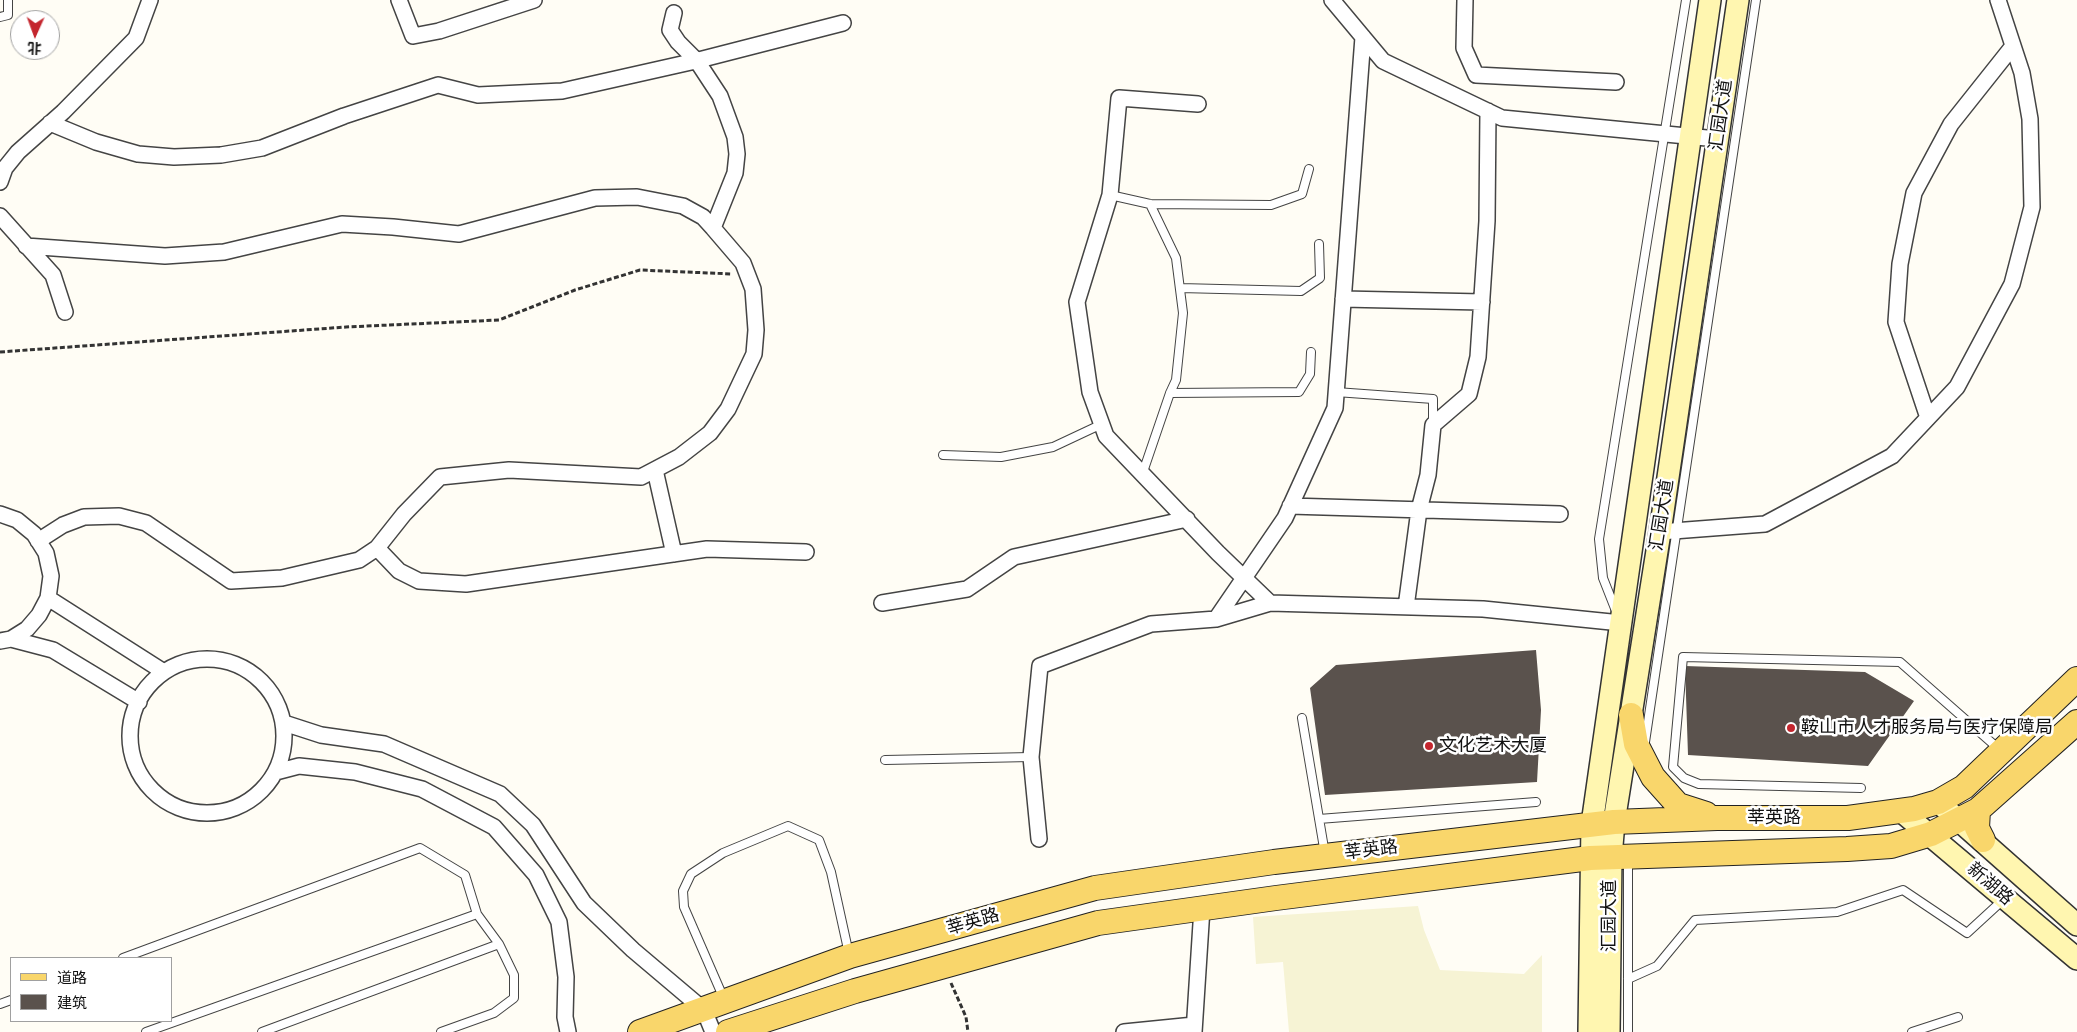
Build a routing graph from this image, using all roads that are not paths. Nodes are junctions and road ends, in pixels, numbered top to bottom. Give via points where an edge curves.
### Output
1 (8, 0) edge
2 (150, 0) edge
3 (399, 0) edge
4 (534, 0) edge
5 (1332, 0) edge
6 (1465, 0) edge
7 (1686, 0) edge
8 (1710, 0) edge
9 (1738, 0) edge
10 (1756, 0) edge
11 (1998, 0) edge
12 (674, 13) dead end
13 (0, 17) edge
14 (843, 23) dead end
15 (1363, 37) junction
16 (2013, 46) junction
17 (696, 61) junction
18 (1616, 82) dead end
19 (1198, 104) dead end
20 (1488, 112) junction
21 (50, 123) junction
22 (1666, 134) junction
23 (1690, 137) junction
24 (1717, 139) junction
25 (0, 152) edge
26 (18, 152) junction
27 (1308, 169) dead end
28 (0, 182) edge
29 (1110, 195) junction
30 (1150, 204) junction
31 (0, 216) edge
32 (713, 228) junction
33 (1319, 244) dead end
34 (26, 246) junction
35 (1180, 288) junction
36 (1343, 299) junction
37 (1482, 302) junction
38 (65, 312) dead end
39 (1311, 352) dead end
40 (1336, 392) junction
41 (1170, 393) junction
42 (1928, 418) junction
43 (1102, 424) junction
44 (1433, 425) junction
45 (943, 455) dead end
46 (655, 470) junction
47 (1143, 472) junction
48 (1290, 506) junction
49 (1419, 510) junction
50 (0, 514) edge
51 (1560, 514) dead end
52 (1187, 519) junction
53 (1668, 532) junction
54 (38, 541) junction
55 (377, 548) junction
56 (806, 552) dead end
57 (674, 554) junction
58 (1244, 578) junction
59 (48, 598) junction
60 (882, 603) dead end
61 (1270, 603) junction
62 (1406, 607) junction
63 (1216, 618) junction
64 (1621, 623) junction
65 (6, 640) edge
66 (164, 672) junction
67 (2077, 679) edge
68 (139, 702) junction
69 (1631, 714) junction
70 (1302, 718) dead end
71 (2077, 722) edge
72 (284, 723) junction
73 (2001, 752) junction
74 (1642, 756) junction
75 (1031, 758) junction
76 (885, 760) dead end
77 (276, 772) junction
78 (1861, 788) dead end
79 (1536, 802) dead end
80 (1938, 802) junction
81 (1901, 811) junction
82 (1969, 816) junction
83 (1717, 818) junction
84 (1319, 820) junction
85 (1603, 823) junction
86 (1931, 834) junction
87 (1039, 839) dead end
88 (1983, 840) joint
89 (1326, 856) junction
90 (1609, 857) junction
91 (2005, 898) junction
92 (1202, 908) junction
93 (477, 914) junction
94 (2077, 925) edge
95 (499, 944) junction
96 (850, 956) junction
97 (126, 957) edge
98 (2077, 959) edge
99 (1628, 978) junction
100 (715, 1005) junction
101 (1958, 1017) dead end
102 (1194, 1028) edge
103 (146, 1032) edge
104 (262, 1032) edge
105 (441, 1032) edge
106 (568, 1032) edge
107 (640, 1032) edge
108 (713, 1032) edge
109 (728, 1032) edge
110 (1124, 1032) edge
111 (1589, 1032) edge
112 (1609, 1032) edge
113 (1628, 1032) edge
114 (1912, 1032) edge

1 - 13 lane via 8,15
2 - 21 street via 136,38
3 - 4 street via 413,36 439,31
5 - 15 street
6 - 18 street via 1464,48 1476,75
7 - 22 lane
8 - 23 main road, 汇园大道
9 - 24 main road, 汇园大道
10 - 53 lane
11 - 16 street
12 - 17 street via 670,30
14 - 17 street
15 - 20 street via 1383,61
15 - 36 street
16 - 42 street via 2022,73 2030,119 2032,207 2012,284 1957,387
16 - 42 street via 1951,124 1914,193 1900,264 1896,322
17 - 21 street via 562,91 478,95 438,85 262,148 221,156 138,154 96,142
17 - 32 street via 720,96 735,137 737,154 735,173
19 - 29 street via 1119,98
20 - 22 street via 1502,118
20 - 37 street
21 - 26 street
22 - 23 street
22 - 64 lane via 1599,540 1603,578
23 - 24 street
23 - 64 main road, 汇园大道
24 - 53 main road, 汇园大道
25 - 26 street
26 - 28 street via 5,168
27 - 30 lane via 1302,194 1270,205
29 - 30 lane
29 - 43 street via 1077,302 1090,392
30 - 35 lane via 1176,258
31 - 34 street
32 - 34 street via 703,217 683,206 637,197 612,197 595,198 458,234 342,224 224,252 165,256
32 - 46 street via 742,263 753,289 754,354 728,409 710,433 679,457
33 - 35 lane via 1320,278 1301,291
34 - 38 street via 53,275
35 - 41 lane via 1183,313 1176,380
36 - 37 street
36 - 40 street
37 - 44 street via 1478,357 1469,394
39 - 41 lane via 1310,374 1299,392
40 - 44 lane via 1433,399
40 - 48 street via 1335,408
41 - 47 lane
42 - 53 street via 1892,456 1764,524
43 - 45 lane via 1053,447 1010,456
43 - 47 street via 1106,436
44 - 49 street via 1428,474
46 - 55 street via 642,477 510,470 440,477
46 - 57 street
47 - 52 street
48 - 49 street
48 - 58 street
49 - 51 street
49 - 62 street
50 - 54 street via 17,520
52 - 58 street
52 - 60 street via 1014,557 967,589
53 - 69 main road, 汇园大道
53 - 74 lane
54 - 55 street via 63,525 84,517 119,516 146,523 231,581 282,578 359,560
54 - 59 street via 46,553 51,576
55 - 57 street via 399,571 419,582 466,584
56 - 57 street via 707,549
58 - 61 street
58 - 63 street
59 - 65 street via 33,622
59 - 66 street
61 - 62 street
61 - 63 street
62 - 64 street via 1483,609
63 - 75 street via 1151,624 1040,666
64 - 85 main road, 汇园大道
65 - 68 street via 53,650
66 - 68 street via 145,690
66 - 72 street via 187,662 213,659 238,665 259,679 275,699
67 - 73 main road, 莘英路
68 - 77 street via 130,738 134,763 147,785 166,802 190,812 215,813 247,802 261,792
69 - 74 main road via 1636,744
69 - 85 main road, 汇园大道
70 - 84 lane
71 - 82 main road, 莘英路
72 - 77 street via 285,740
72 - 100 street via 322,735 384,744 500,794 533,825 584,903 633,950
73 - 78 lane via 1900,662 1683,657 1673,767 1684,778 1699,784
73 - 80 main road, 莘英路 via 1964,787
74 - 83 main road via 1653,777 1678,805
75 - 76 lane
75 - 87 street
77 - 106 street via 299,766 355,772 422,789 494,827 536,875 559,922 566,977 564,1017
79 - 84 lane
80 - 81 main road, 莘英路
80 - 82 main road
81 - 83 main road, 莘英路 via 1848,818
81 - 86 main road, 新湖路
82 - 86 main road, 莘英路
82 - 88 main road
83 - 85 main road, 莘英路
84 - 89 lane
85 - 89 main road, 莘英路
85 - 90 main road, 汇园大道
86 - 90 main road, 莘英路 via 1891,846
86 - 91 main road, 新湖路
88 - 94 main road, 新湖路
89 - 96 main road, 莘英路 via 1095,888
90 - 92 main road, 莘英路
90 - 99 lane
90 - 111 main road, 汇园大道
90 - 112 main road, 汇园大道
91 - 98 main road, 新湖路
91 - 99 lane via 1967,933 1903,890 1837,912 1695,920 1657,966
92 - 102 street
92 - 109 main road, 莘英路 via 1098,923 856,991
93 - 95 lane
93 - 97 lane via 465,875 420,848
93 - 103 lane
95 - 104 lane
95 - 105 lane via 514,975 514,998 494,1013
96 - 100 main road, 莘英路
96 - 100 lane via 831,872 819,840 788,826 722,853 691,874 683,891 684,907
99 - 113 lane
100 - 107 main road, 莘英路
100 - 108 street
101 - 114 lane
102 - 110 street

